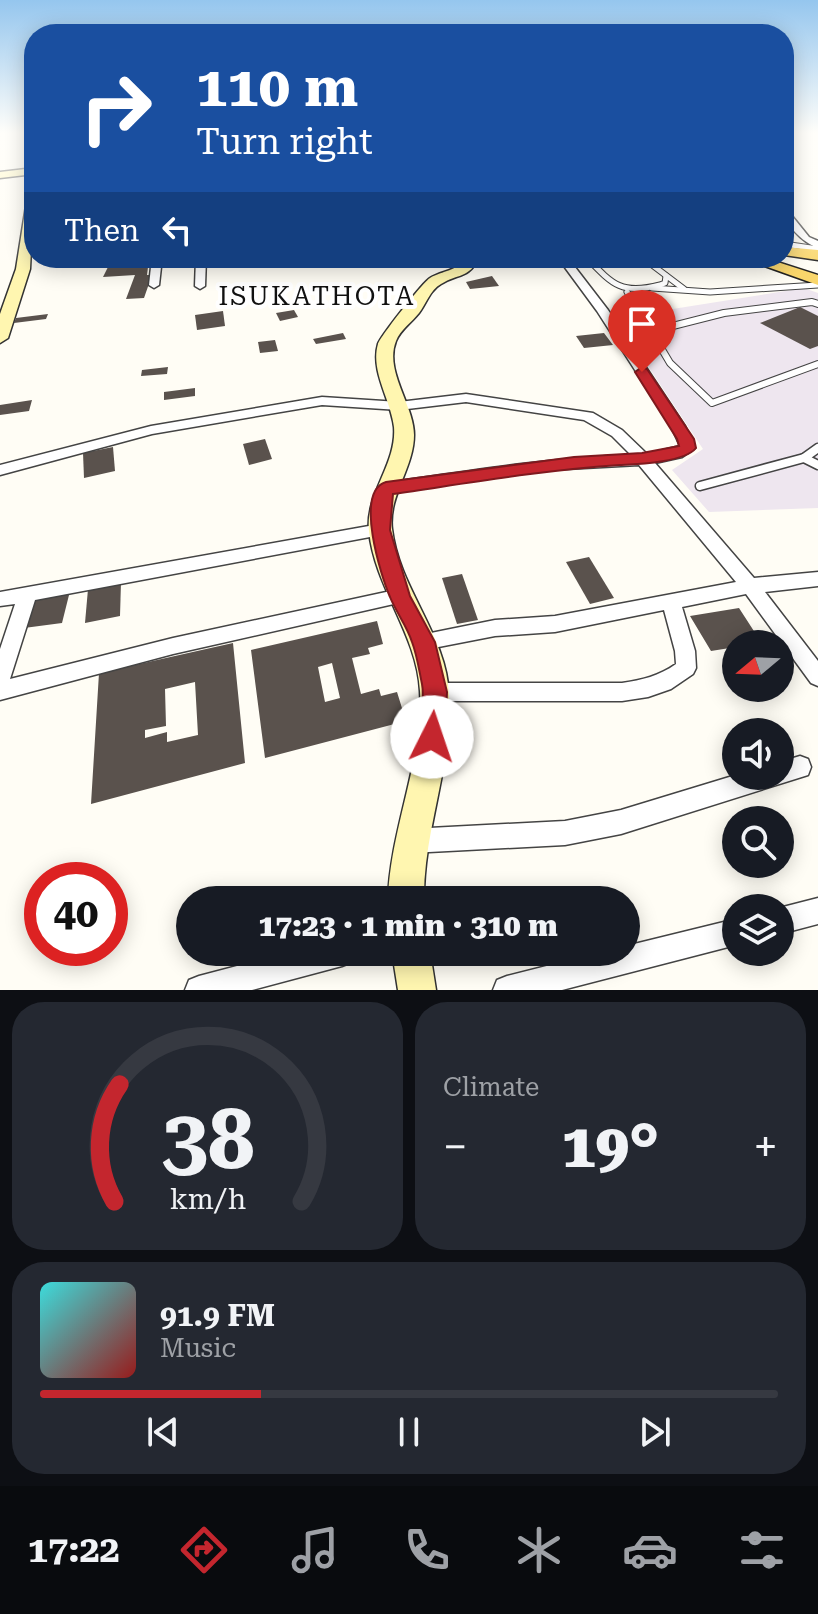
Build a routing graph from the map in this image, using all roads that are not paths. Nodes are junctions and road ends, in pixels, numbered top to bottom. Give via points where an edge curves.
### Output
1 (794, 223) edge
2 (794, 245) edge
3 (818, 247) edge
4 (794, 252) edge
5 (818, 255) edge
6 (24, 264) edge
7 (156, 268) edge
8 (201, 268) edge
9 (467, 268) edge
10 (571, 268) edge
11 (597, 268) edge
12 (656, 268) edge
13 (780, 268) edge
14 (793, 268) edge
15 (666, 276) junction
16 (816, 280) edge
17 (154, 285) dead end
18 (200, 286) dead end
19 (652, 288) junction
20 (689, 291) junction
21 (627, 292) junction
22 (818, 304) edge
23 (653, 331) junction
24 (0, 338) edge
25 (818, 364) edge
26 (399, 406) junction
27 (818, 448) edge
28 (642, 458) junction
29 (804, 458) junction
30 (818, 465) edge
31 (0, 470) edge
32 (700, 486) dead end
33 (386, 488) junction
34 (380, 530) junction
35 (818, 579) edge
36 (750, 586) junction
37 (28, 594) junction
38 (400, 596) junction
39 (0, 599) edge
40 (671, 602) junction
41 (423, 642) junction
42 (818, 677) edge
43 (0, 679) edge
44 (0, 691) edge
45 (436, 692) junction
46 (726, 790) edge
47 (410, 841) junction
48 (405, 886) edge
49 (818, 911) edge
50 (794, 917) edge
51 (722, 936) edge
52 (289, 966) edge
53 (413, 966) edge
54 (199, 990) edge
55 (417, 990) edge
56 (507, 990) edge

1 - 3 street
2 - 3 lane
4 - 5 main road
6 - 24 street
7 - 17 street
8 - 18 street
9 - 26 street via 431,284 392,330 386,368
10 - 28 street via 688,443 678,453
11 - 21 lane
12 - 15 lane
13 - 16 main road
14 - 16 main road
15 - 19 lane via 665,283
15 - 20 lane
16 - 20 lane
19 - 20 lane
19 - 21 lane
21 - 23 lane
22 - 23 lane via 724,313
23 - 25 lane via 670,363 712,403
26 - 28 street via 466,398 588,416 617,433
26 - 31 street via 310,402 151,430
26 - 33 street via 404,435
27 - 29 lane
28 - 33 street
28 - 36 street
29 - 30 lane
29 - 32 lane
33 - 34 street
34 - 37 street
34 - 38 street
35 - 36 street
36 - 40 street
36 - 42 street
37 - 39 street
37 - 43 street
38 - 41 street
38 - 44 street
40 - 41 street
40 - 45 street via 686,668 671,681 622,692
41 - 45 street
45 - 47 street
46 - 47 street via 565,833
47 - 48 street
49 - 50 street
51 - 56 street
52 - 54 street
53 - 55 street

